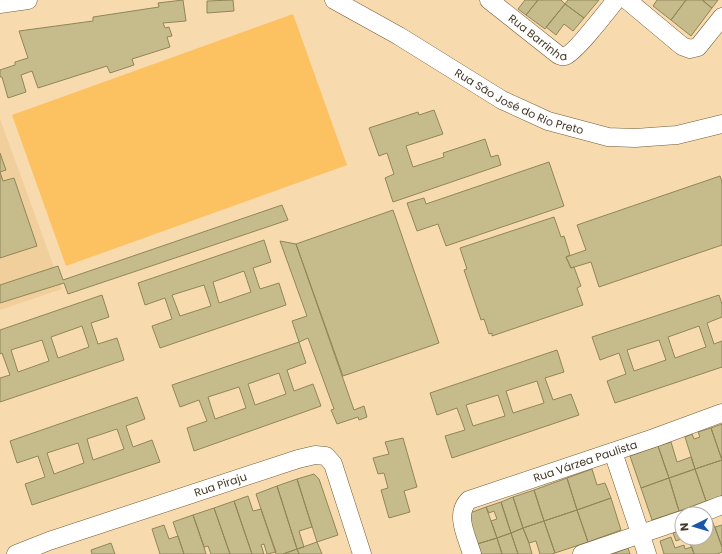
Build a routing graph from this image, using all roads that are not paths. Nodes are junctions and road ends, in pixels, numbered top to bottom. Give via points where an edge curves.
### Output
1 (28, 0) edge
2 (334, 0) edge
3 (489, 0) edge
4 (616, 0) edge
5 (628, 0) edge
6 (0, 4) edge
7 (722, 16) edge
8 (722, 124) edge
9 (722, 413) edge
10 (613, 452) junction
11 (674, 523) edge
12 (640, 535) junction
13 (52, 547) edge
14 (16, 554) edge
15 (362, 554) edge
16 (472, 554) edge
17 (582, 554) edge
18 (647, 554) edge

1 - 6 street
2 - 8 street, Rua São José do Rio Preto via 399,36 502,100 548,121 608,137 635,138 677,135
3 - 4 street, Rua Barrinha via 556,53 566,56
5 - 7 street via 682,46 690,49 698,46
9 - 10 street, Rua Várzea Paulista
10 - 12 street
10 - 16 street, Rua Várzea Paulista via 468,500 461,511
11 - 12 street
12 - 17 street
12 - 18 street
13 - 14 street, Rua Piraju
13 - 15 street, Rua Piraju via 298,458 315,455 326,456 334,464

